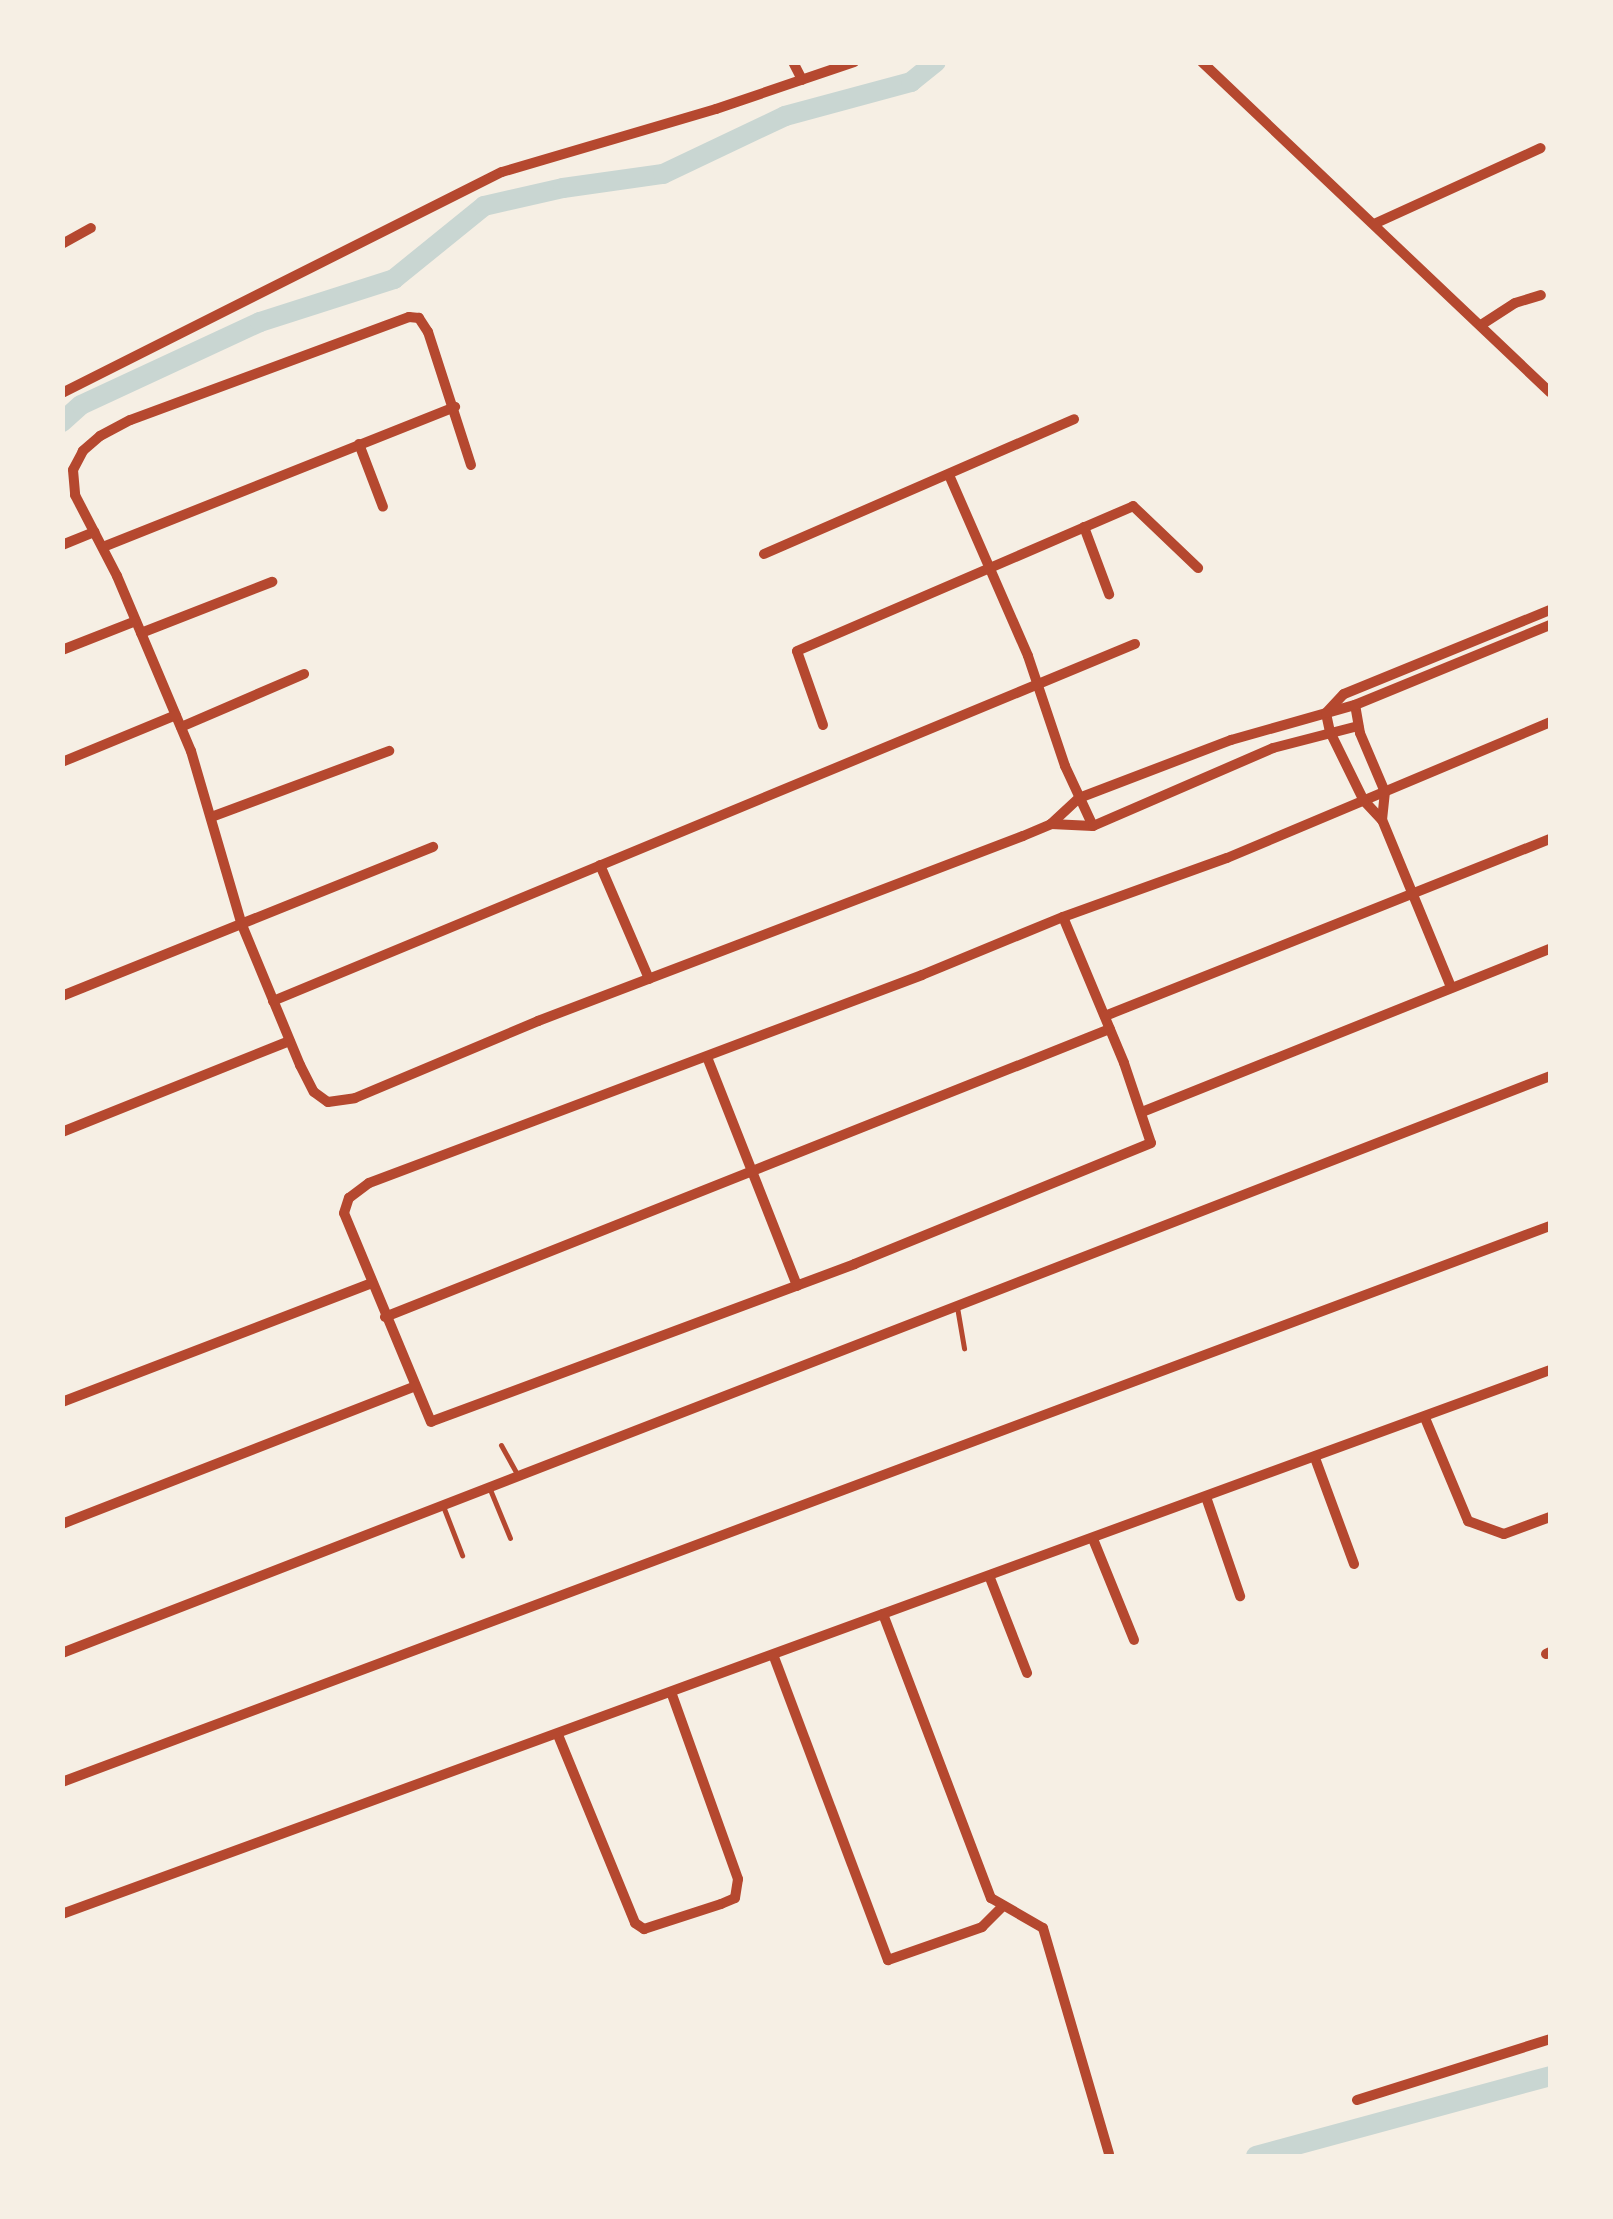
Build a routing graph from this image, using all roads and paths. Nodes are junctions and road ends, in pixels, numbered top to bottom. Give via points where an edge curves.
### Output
1 (793, 62) edge
2 (854, 62) edge
3 (1202, 62) edge
4 (802, 80) junction
5 (1541, 148) dead end
6 (1374, 224) junction
7 (91, 228) dead end
8 (62, 244) edge
9 (1541, 295) dead end
10 (1480, 324) junction
11 (1550, 392) edge
12 (62, 394) edge
13 (454, 407) junction
14 (1074, 419) dead end
15 (359, 444) junction
16 (471, 464) dead end
17 (949, 475) junction
18 (383, 507) dead end
19 (1084, 527) junction
20 (95, 532) junction
21 (62, 545) edge
22 (103, 547) junction
23 (764, 554) dead end
24 (989, 568) junction
25 (1198, 568) dead end
26 (272, 582) dead end
27 (1108, 594) dead end
28 (1550, 610) edge
29 (136, 620) junction
30 (1550, 626) edge
31 (141, 633) junction
32 (1134, 644) dead end
33 (62, 650) edge
34 (304, 674) dead end
35 (1036, 681) junction
36 (1356, 705) junction
37 (1326, 713) junction
38 (179, 721) junction
39 (1550, 722) edge
40 (823, 725) dead end
41 (1358, 726) junction
42 (1263, 730) junction
43 (1330, 732) junction
44 (1273, 748) junction
45 (389, 751) dead end
46 (62, 762) edge
47 (1385, 792) junction
48 (1079, 798) junction
49 (1364, 801) junction
50 (214, 816) junction
51 (1382, 820) junction
52 (1052, 824) junction
53 (1092, 826) junction
54 (1550, 839) edge
55 (433, 847) dead end
56 (600, 866) junction
57 (1412, 893) junction
58 (1064, 917) junction
59 (242, 925) junction
60 (1550, 949) edge
61 (649, 979) junction
62 (1451, 987) junction
63 (62, 996) edge
64 (274, 1001) junction
65 (1105, 1016) junction
66 (1110, 1029) junction
67 (290, 1041) junction
68 (707, 1058) junction
69 (1550, 1076) edge
70 (1142, 1112) junction
71 (62, 1132) edge
72 (753, 1172) junction
73 (1550, 1226) edge
74 (372, 1282) junction
75 (797, 1286) junction
76 (956, 1306) junction
77 (385, 1317) junction
78 (964, 1348) dead end
79 (1550, 1370) edge
80 (414, 1387) junction
81 (62, 1402) edge
82 (1425, 1418) junction
83 (501, 1445) dead end
84 (1315, 1458) junction
85 (518, 1476) junction
86 (489, 1487) junction
87 (1206, 1497) junction
88 (443, 1505) junction
89 (1550, 1517) edge
90 (62, 1524) edge
91 (510, 1538) dead end
92 (1094, 1538) junction
93 (462, 1555) dead end
94 (1354, 1564) dead end
95 (990, 1578) junction
96 (1240, 1596) dead end
97 (882, 1614) junction
98 (1134, 1640) dead end
99 (62, 1653) edge
100 (774, 1657) junction
101 (1027, 1673) dead end
102 (672, 1695) junction
103 (558, 1735) junction
104 (62, 1782) edge
105 (1003, 1906) junction
106 (62, 1914) edge
107 (1550, 2039) edge
108 (1357, 2100) dead end
109 (1109, 2154) edge

1 - 4 street
2 - 4 street
3 - 6 street
4 - 12 street via 502,172
5 - 6 street
6 - 10 street
7 - 8 street
9 - 10 street
10 - 11 street
13 - 15 street
13 - 16 street
13 - 20 street via 420,318 394,320 100,436 83,451 71,482
14 - 17 street
15 - 18 street
15 - 22 street
17 - 23 street
17 - 24 street
19 - 24 street
19 - 25 street via 1133,506
19 - 27 street
20 - 21 street
20 - 22 street
22 - 29 street
24 - 35 street
24 - 40 street via 797,651
26 - 31 street
28 - 37 street via 1344,694
29 - 31 street
29 - 33 street
30 - 36 street
31 - 38 street
32 - 35 street
34 - 38 street
35 - 48 street
35 - 56 street
36 - 37 street
36 - 41 street
37 - 42 street
37 - 43 street
38 - 46 street
38 - 50 street
39 - 47 street
41 - 43 street
41 - 47 street
42 - 44 street
42 - 48 street
43 - 44 street
43 - 49 street
44 - 53 street
45 - 50 street
47 - 49 street
47 - 51 street
48 - 52 street
48 - 53 street
49 - 51 street
49 - 58 street
50 - 59 street
51 - 57 street
52 - 53 street
52 - 61 street
54 - 57 street
55 - 59 street
56 - 61 street
56 - 64 street
57 - 62 street
57 - 65 street
58 - 65 street
58 - 68 street
59 - 63 street
59 - 64 street
60 - 62 street
61 - 67 street via 355,1098 328,1102 314,1092
62 - 70 street
64 - 67 street
65 - 66 street
66 - 70 street
66 - 72 street
67 - 71 street
68 - 72 street
68 - 74 street via 369,1183 344,1213
69 - 76 street
70 - 75 street via 1152,1135 1142,1150
72 - 75 street
72 - 77 street
73 - 104 street
74 - 77 street
74 - 81 street
75 - 80 street via 440,1422 431,1422
76 - 78 lane
76 - 85 street
77 - 80 street
79 - 82 street
80 - 90 street
82 - 84 street
82 - 89 street via 1468,1521 1504,1534
83 - 85 lane
84 - 87 street
84 - 94 street
85 - 86 street
86 - 88 street
86 - 91 lane
87 - 92 street
87 - 96 street
88 - 93 lane
88 - 99 street
92 - 95 street
92 - 98 street
95 - 97 street
95 - 101 street
97 - 100 street
97 - 105 street via 991,1898
100 - 102 street
100 - 105 street via 888,1960 982,1927
102 - 103 street
102 - 103 street via 738,1879 735,1898 721,1904 644,1929 635,1923
103 - 106 street
105 - 109 street via 1043,1928
107 - 108 street

